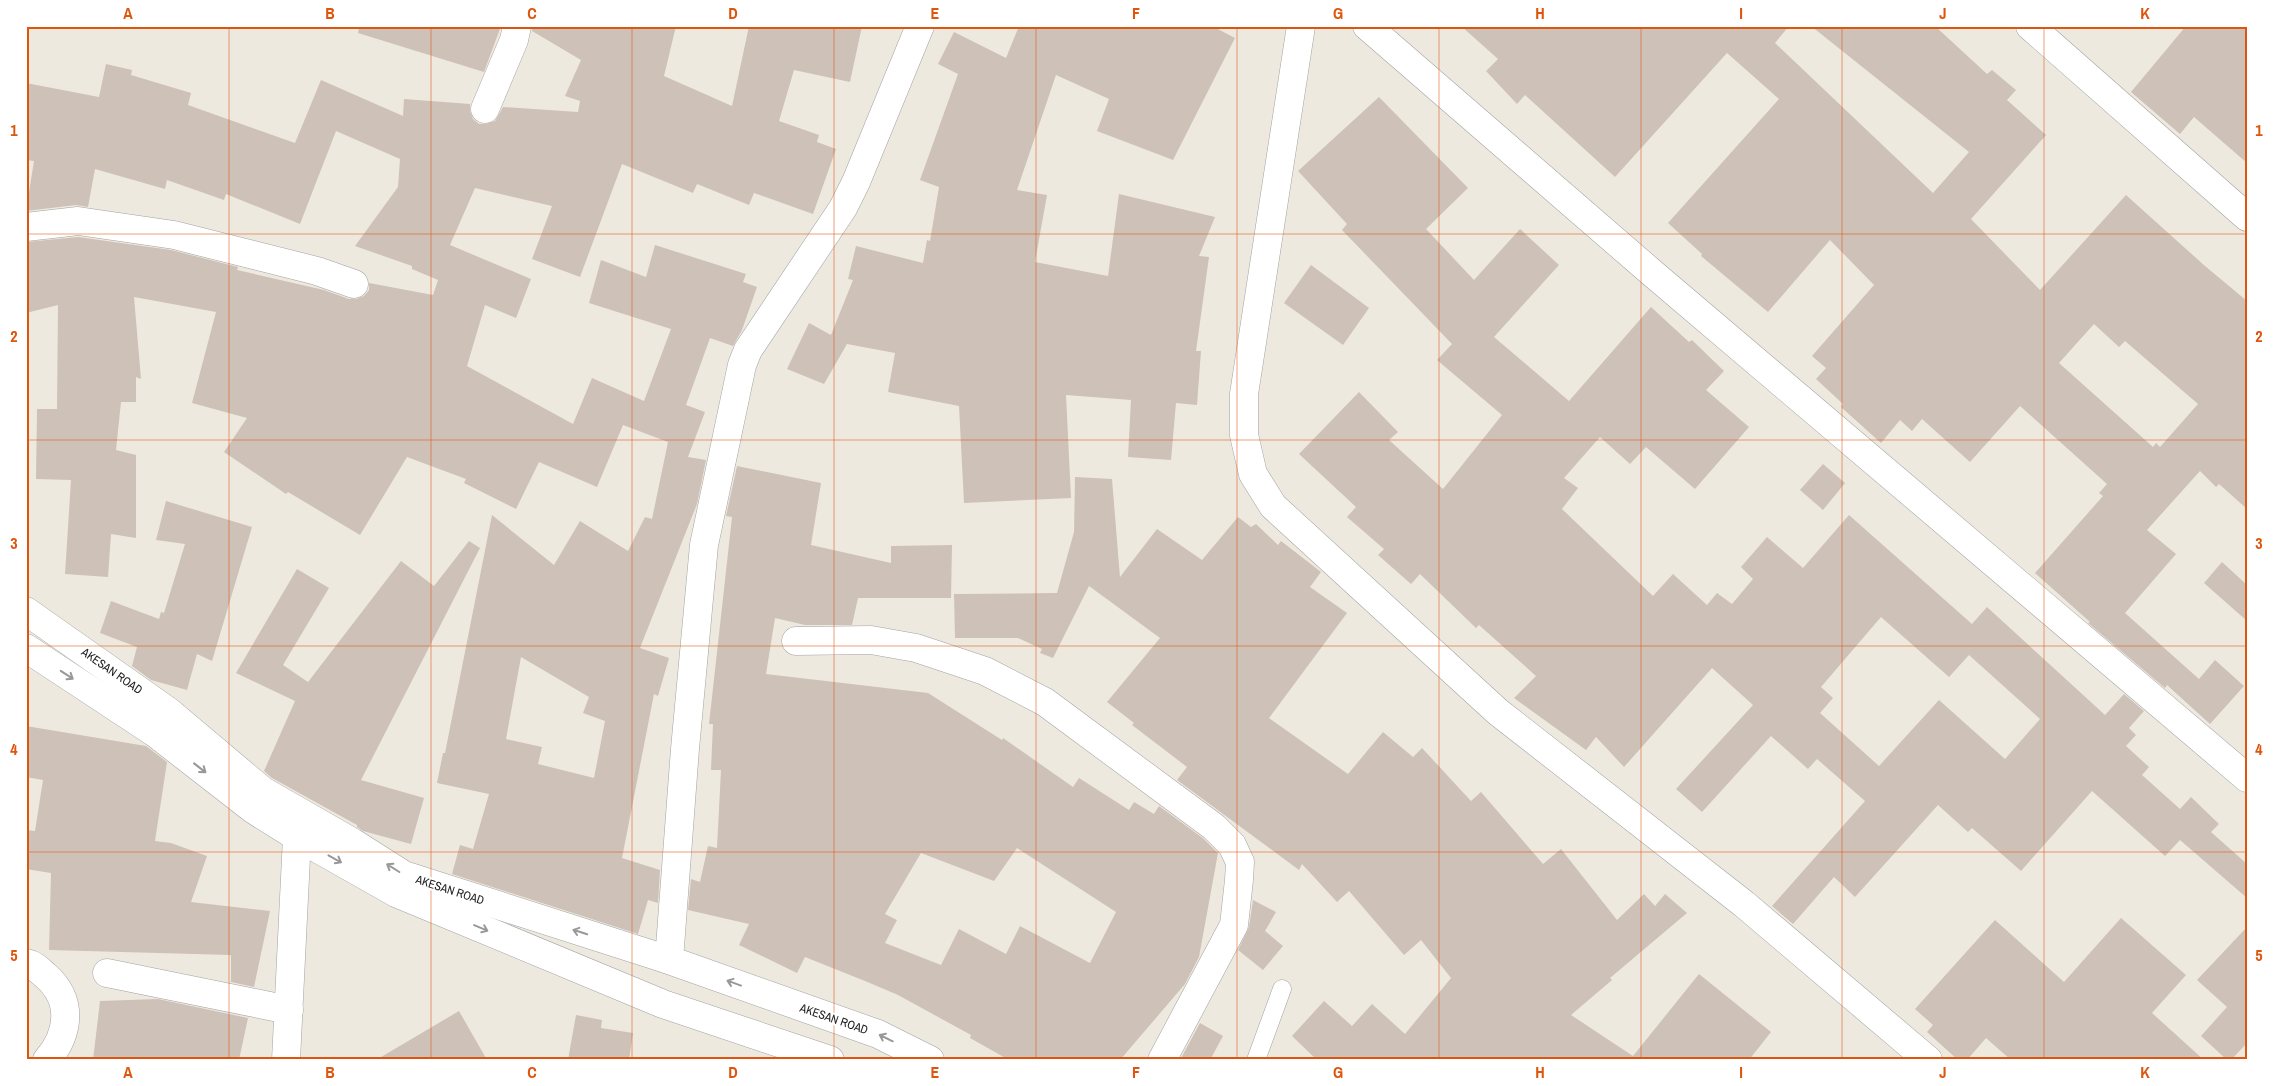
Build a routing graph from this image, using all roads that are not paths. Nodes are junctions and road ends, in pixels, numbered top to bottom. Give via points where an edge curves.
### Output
1 (517, 26) edge
2 (920, 26) edge
3 (1301, 26) edge
4 (1367, 26) edge
5 (2030, 26) edge
6 (485, 109) dead end
7 (2247, 217) edge
8 (26, 227) edge
9 (354, 284) dead end
10 (26, 611) edge
11 (796, 641) dead end
12 (28, 656) edge
13 (2247, 778) edge
14 (297, 837) junction
15 (669, 960) junction
16 (26, 963) edge
17 (107, 973) dead end
18 (1282, 989) dead end
19 (289, 1010) junction
20 (48, 1060) edge
21 (286, 1060) edge
22 (830, 1060) edge
23 (930, 1060) edge
24 (1162, 1060) edge
25 (1256, 1060) edge
26 (1928, 1060) edge

1 - 6 street
2 - 15 street via 843,208 748,350 742,365 704,545
3 - 26 street via 1244,394 1244,435 1253,474 1273,506 1498,712 1744,904
4 - 13 street via 1651,272
5 - 7 street
8 - 9 street via 78,221 174,235 318,271
15 -> 10 street, AKESAN ROAD via 404,875 263,791 168,711
11 - 24 street via 871,640 916,648 985,671 1045,702 1214,828 1232,845 1240,862 1234,925
12 -> 14 street, AKESAN ROAD via 155,733 254,810
14 - 19 street
14 -> 22 street, AKESAN ROAD via 396,893 663,1004
23 -> 15 street, AKESAN ROAD via 878,1034
16 - 20 street via 34,965 56,984 64,997 64,1026
17 - 19 street
18 - 25 lane
19 - 21 street

